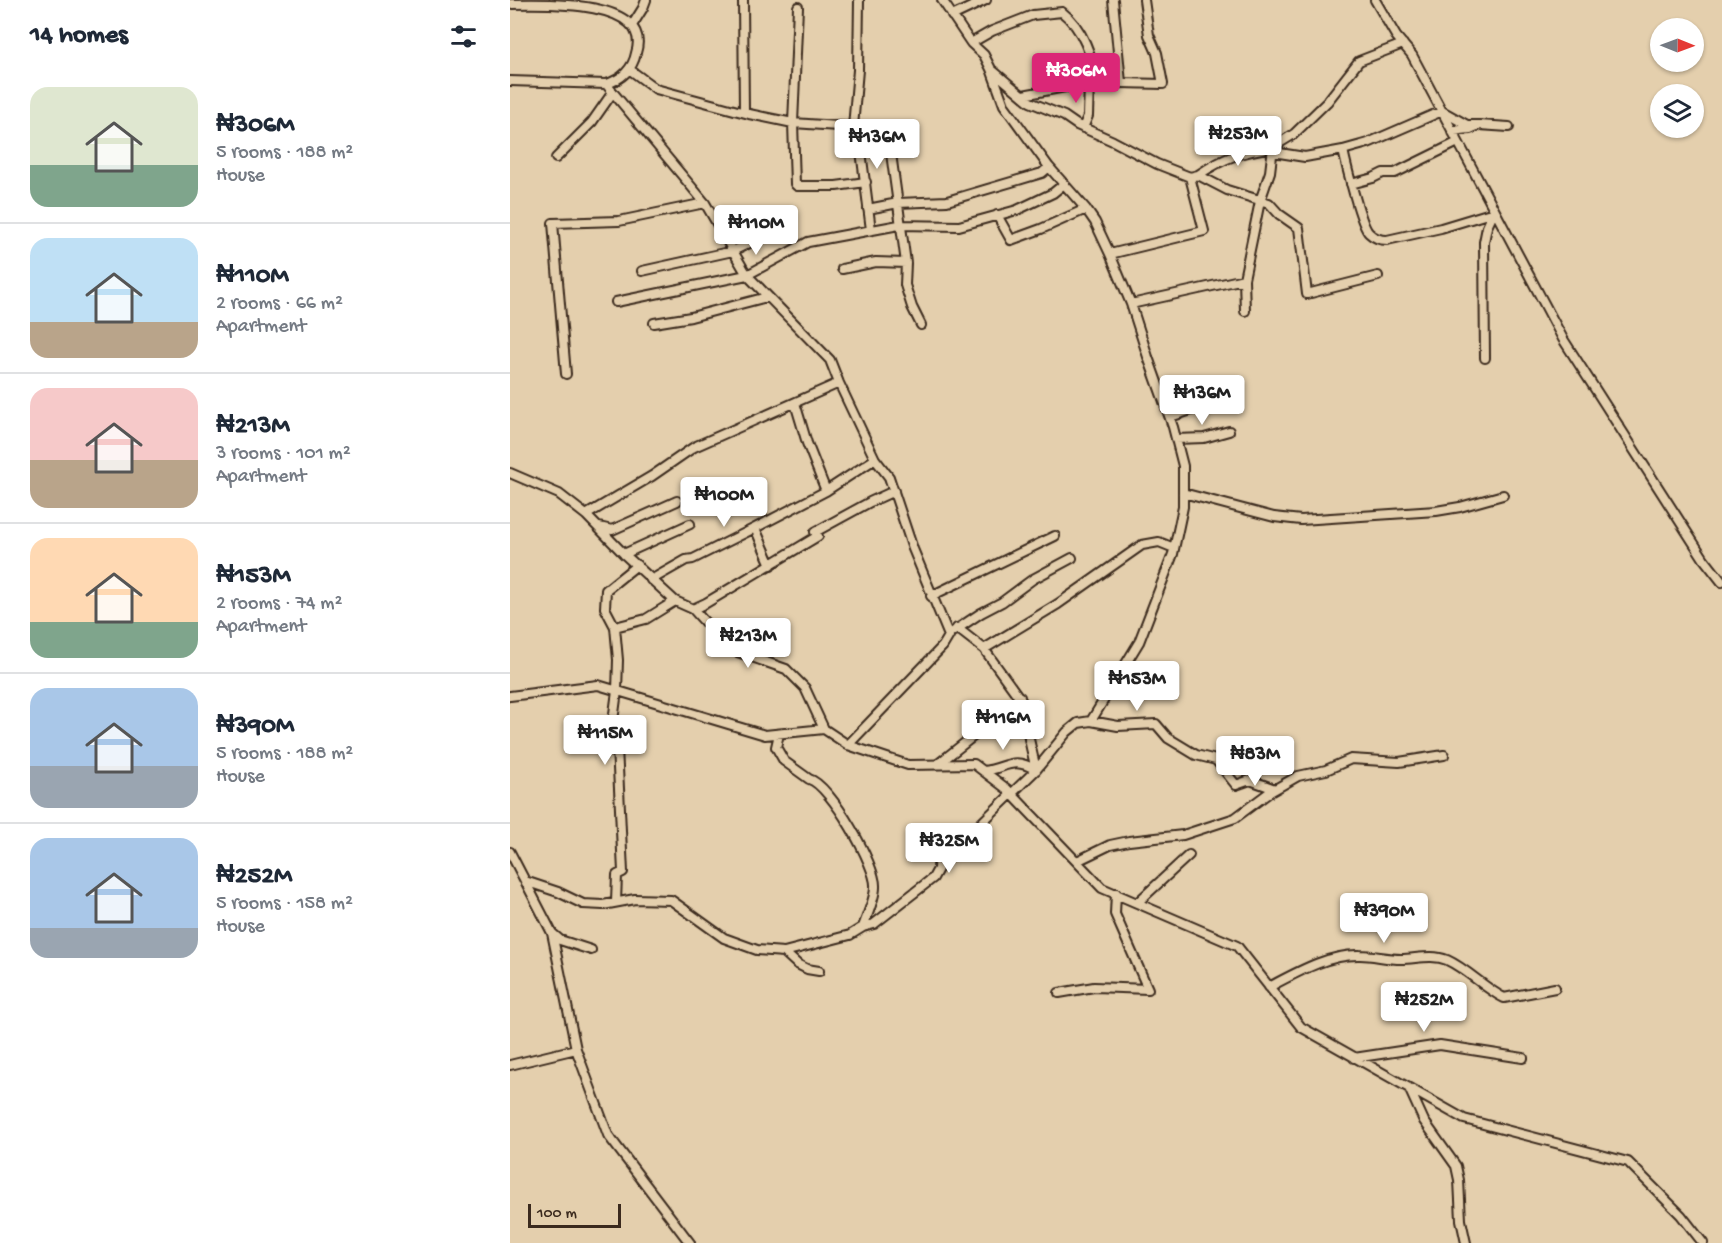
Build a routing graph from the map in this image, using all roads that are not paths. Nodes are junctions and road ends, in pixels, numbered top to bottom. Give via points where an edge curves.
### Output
1 (646, 0) edge
2 (743, 0) edge
3 (859, 0) edge
4 (942, 0) edge
5 (986, 0) edge
6 (1113, 0) edge
7 (1144, 0) edge
8 (1375, 0) edge
9 (597, 1) edge
10 (510, 4) edge
11 (798, 7) dead end
12 (952, 16) junction
13 (633, 24) junction
14 (971, 44) junction
15 (1403, 44) junction
16 (629, 69) junction
17 (991, 69) junction
18 (510, 81) edge
19 (1093, 82) junction
20 (1121, 83) junction
21 (606, 84) junction
22 (613, 92) junction
23 (1023, 95) junction
24 (744, 111) junction
25 (1442, 111) junction
26 (793, 123) junction
27 (1479, 125) junction
28 (854, 127) junction
29 (1509, 127) dead end
30 (1083, 128) junction
31 (1452, 131) junction
32 (859, 135) junction
33 (1458, 142) junction
34 (1273, 150) junction
35 (1343, 150) junction
36 (556, 158) dead end
37 (1049, 167) junction
38 (1194, 176) junction
39 (866, 182) junction
40 (1064, 184) junction
41 (1351, 184) junction
42 (1260, 201) junction
43 (898, 202) junction
44 (705, 203) junction
45 (868, 208) junction
46 (1086, 209) junction
47 (1494, 212) junction
48 (997, 215) junction
49 (899, 225) junction
50 (871, 230) junction
51 (772, 232) dead end
52 (733, 251) junction
53 (1110, 254) junction
54 (906, 263) junction
55 (842, 269) dead end
56 (642, 271) dead end
57 (747, 275) junction
58 (1378, 276) dead end
59 (1244, 279) junction
60 (767, 297) junction
61 (616, 302) dead end
62 (1131, 304) junction
63 (1245, 311) dead end
64 (654, 323) dead end
65 (921, 325) dead end
66 (1485, 358) dead end
67 (566, 374) dead end
68 (839, 383) junction
69 (1222, 400) dead end
70 (795, 403) junction
71 (1170, 417) junction
72 (1229, 431) dead end
73 (1176, 439) junction
74 (875, 459) junction
75 (510, 473) edge
76 (826, 491) junction
77 (894, 491) junction
78 (1183, 493) junction
79 (1503, 495) dead end
80 (677, 501) dead end
81 (586, 515) junction
82 (690, 524) dead end
83 (597, 527) junction
84 (755, 528) junction
85 (1054, 536) dead end
86 (1174, 548) junction
87 (624, 554) junction
88 (1072, 558) dead end
89 (637, 565) junction
90 (771, 565) junction
91 (651, 580) junction
92 (1722, 582) edge
93 (931, 596) junction
94 (675, 601) junction
95 (693, 609) junction
96 (615, 627) junction
97 (957, 628) junction
98 (949, 636) junction
99 (984, 649) junction
100 (617, 691) junction
101 (510, 696) edge
102 (1020, 697) junction
103 (1091, 722) junction
104 (824, 729) junction
105 (778, 734) junction
106 (848, 745) junction
107 (1444, 755) dead end
108 (938, 764) junction
109 (1035, 770) junction
110 (984, 771) junction
111 (1275, 789) junction
112 (1012, 794) junction
113 (510, 852) edge
114 (1189, 855) dead end
115 (1077, 861) junction
116 (525, 881) junction
117 (1116, 894) junction
118 (616, 902) junction
119 (1137, 903) junction
120 (863, 927) junction
121 (552, 933) junction
122 (591, 950) dead end
123 (784, 952) junction
124 (819, 970) dead end
125 (1269, 987) junction
126 (1555, 988) dead end
127 (1059, 993) dead end
128 (576, 1049) junction
129 (1354, 1058) junction
130 (1523, 1058) dead end
131 (510, 1065) edge
132 (1409, 1089) junction
133 (690, 1243) edge
134 (1466, 1243) edge
135 (1703, 1243) edge

1 - 13 street
2 - 24 street
3 - 28 street
4 - 12 street
5 - 12 street
6 - 20 street
7 - 20 street via 1163,84
8 - 15 street
9 - 10 street
9 - 13 street via 622,10
11 - 26 street
12 - 14 street
13 - 16 street via 638,44
14 - 17 street via 984,55
14 - 19 street via 1033,15 1062,12 1090,52
15 - 25 street
15 - 34 street via 1359,61 1327,102
16 - 21 street via 620,79
16 - 24 street via 656,89
17 - 23 street
17 - 37 street via 1004,105
18 - 21 street
19 - 20 street
19 - 23 street
19 - 30 street
21 - 22 street
22 - 36 street via 592,122
22 - 44 street
23 - 30 street
24 - 26 street
25 - 27 street via 1467,125
25 - 31 street
25 - 35 street
26 - 28 street
26 - 39 street via 797,186
27 - 29 street
27 - 31 street
28 - 32 street
30 - 38 street via 1157,164
31 - 33 street
32 - 39 street
32 - 43 street via 890,146
33 - 41 street via 1395,172
33 - 47 street
34 - 35 street via 1305,157
34 - 38 street via 1243,152 1219,160
34 - 42 street
35 - 41 street
37 - 40 street
37 - 43 street via 1042,173 947,201
38 - 42 street
38 - 53 street via 1204,231
39 - 45 street
40 - 46 street
40 - 48 street via 1017,210
41 - 47 street via 1367,232 1379,240 1441,228
42 - 58 street via 1271,204 1299,228 1306,294
42 - 59 street
43 - 45 street
43 - 49 street
44 - 52 street
44 - 67 street via 619,221 553,223
45 - 50 street
46 - 48 street via 1011,240
46 - 53 street
47 - 66 street via 1484,242
47 - 92 street via 1563,339 1704,560
48 - 49 street via 959,226
49 - 50 street
49 - 54 street
50 - 57 street via 807,242
51 - 52 street
52 - 56 street
52 - 57 street
53 - 62 street
54 - 55 street via 876,262
54 - 65 street via 905,285
57 - 60 street
57 - 61 street
59 - 62 street
59 - 63 street
60 - 64 street
60 - 68 street via 830,360
62 - 71 street
68 - 70 street
68 - 74 street
69 - 71 street
70 - 76 street
70 - 81 street via 693,447
71 - 73 street
72 - 73 street via 1204,438
73 - 78 street via 1183,466
74 - 76 street
74 - 77 street
75 - 81 street via 559,494
76 - 84 street
77 - 90 street
77 - 93 street
78 - 79 street via 1274,517 1301,520 1436,510
78 - 86 street
80 - 83 street via 612,530
81 - 83 street
82 - 87 street
83 - 87 street
84 - 90 street
84 - 91 street
85 - 93 street
86 - 99 street via 1159,542 1142,545 1058,604
86 - 103 street via 1139,642
87 - 89 street
88 - 97 street
89 - 91 street
89 - 96 street via 606,590 604,608
90 - 95 street
91 - 94 street
93 - 98 street
94 - 95 street
94 - 96 street via 646,619
95 - 104 street via 729,649 786,669 805,688
96 - 100 street
97 - 98 street
97 - 99 street
98 - 106 street
99 - 102 street
100 - 101 street via 598,685
100 - 105 street via 765,735
100 - 118 street via 613,721 623,872 616,875
102 - 108 street
102 - 109 street via 1026,707
103 - 109 street via 1078,723 1067,732
103 - 111 street via 1118,726 1156,724 1168,738 1196,755 1216,760 1236,785 1250,780
104 - 105 street
104 - 106 street
105 - 120 street via 776,747 783,761 814,780 835,801 863,850 876,886
106 - 108 street via 908,765
107 - 111 street via 1399,762 1351,759
108 - 110 street via 974,764
109 - 110 street via 1012,763
109 - 112 street
110 - 112 street
111 - 115 street via 1235,818 1183,836 1110,845
112 - 115 street
112 - 120 street via 970,834 939,848 938,869 933,878 874,924
113 - 116 street
114 - 119 street
115 - 117 street via 1102,888
116 - 118 street via 583,904
116 - 121 street
117 - 119 street
117 - 127 street via 1115,914 1148,989 1094,987
118 - 123 street via 671,900 724,938 757,950
119 - 125 street via 1237,946
120 - 123 street via 850,935
121 - 122 street via 560,940
121 - 128 street
123 - 124 street via 797,964
125 - 126 street via 1314,963 1357,954 1443,959 1504,998
125 - 129 street via 1301,1027
128 - 131 street
128 - 133 street via 609,1136
129 - 130 street via 1440,1045
129 - 132 street
132 - 134 street via 1424,1121 1456,1166
132 - 135 street via 1464,1119 1628,1162

